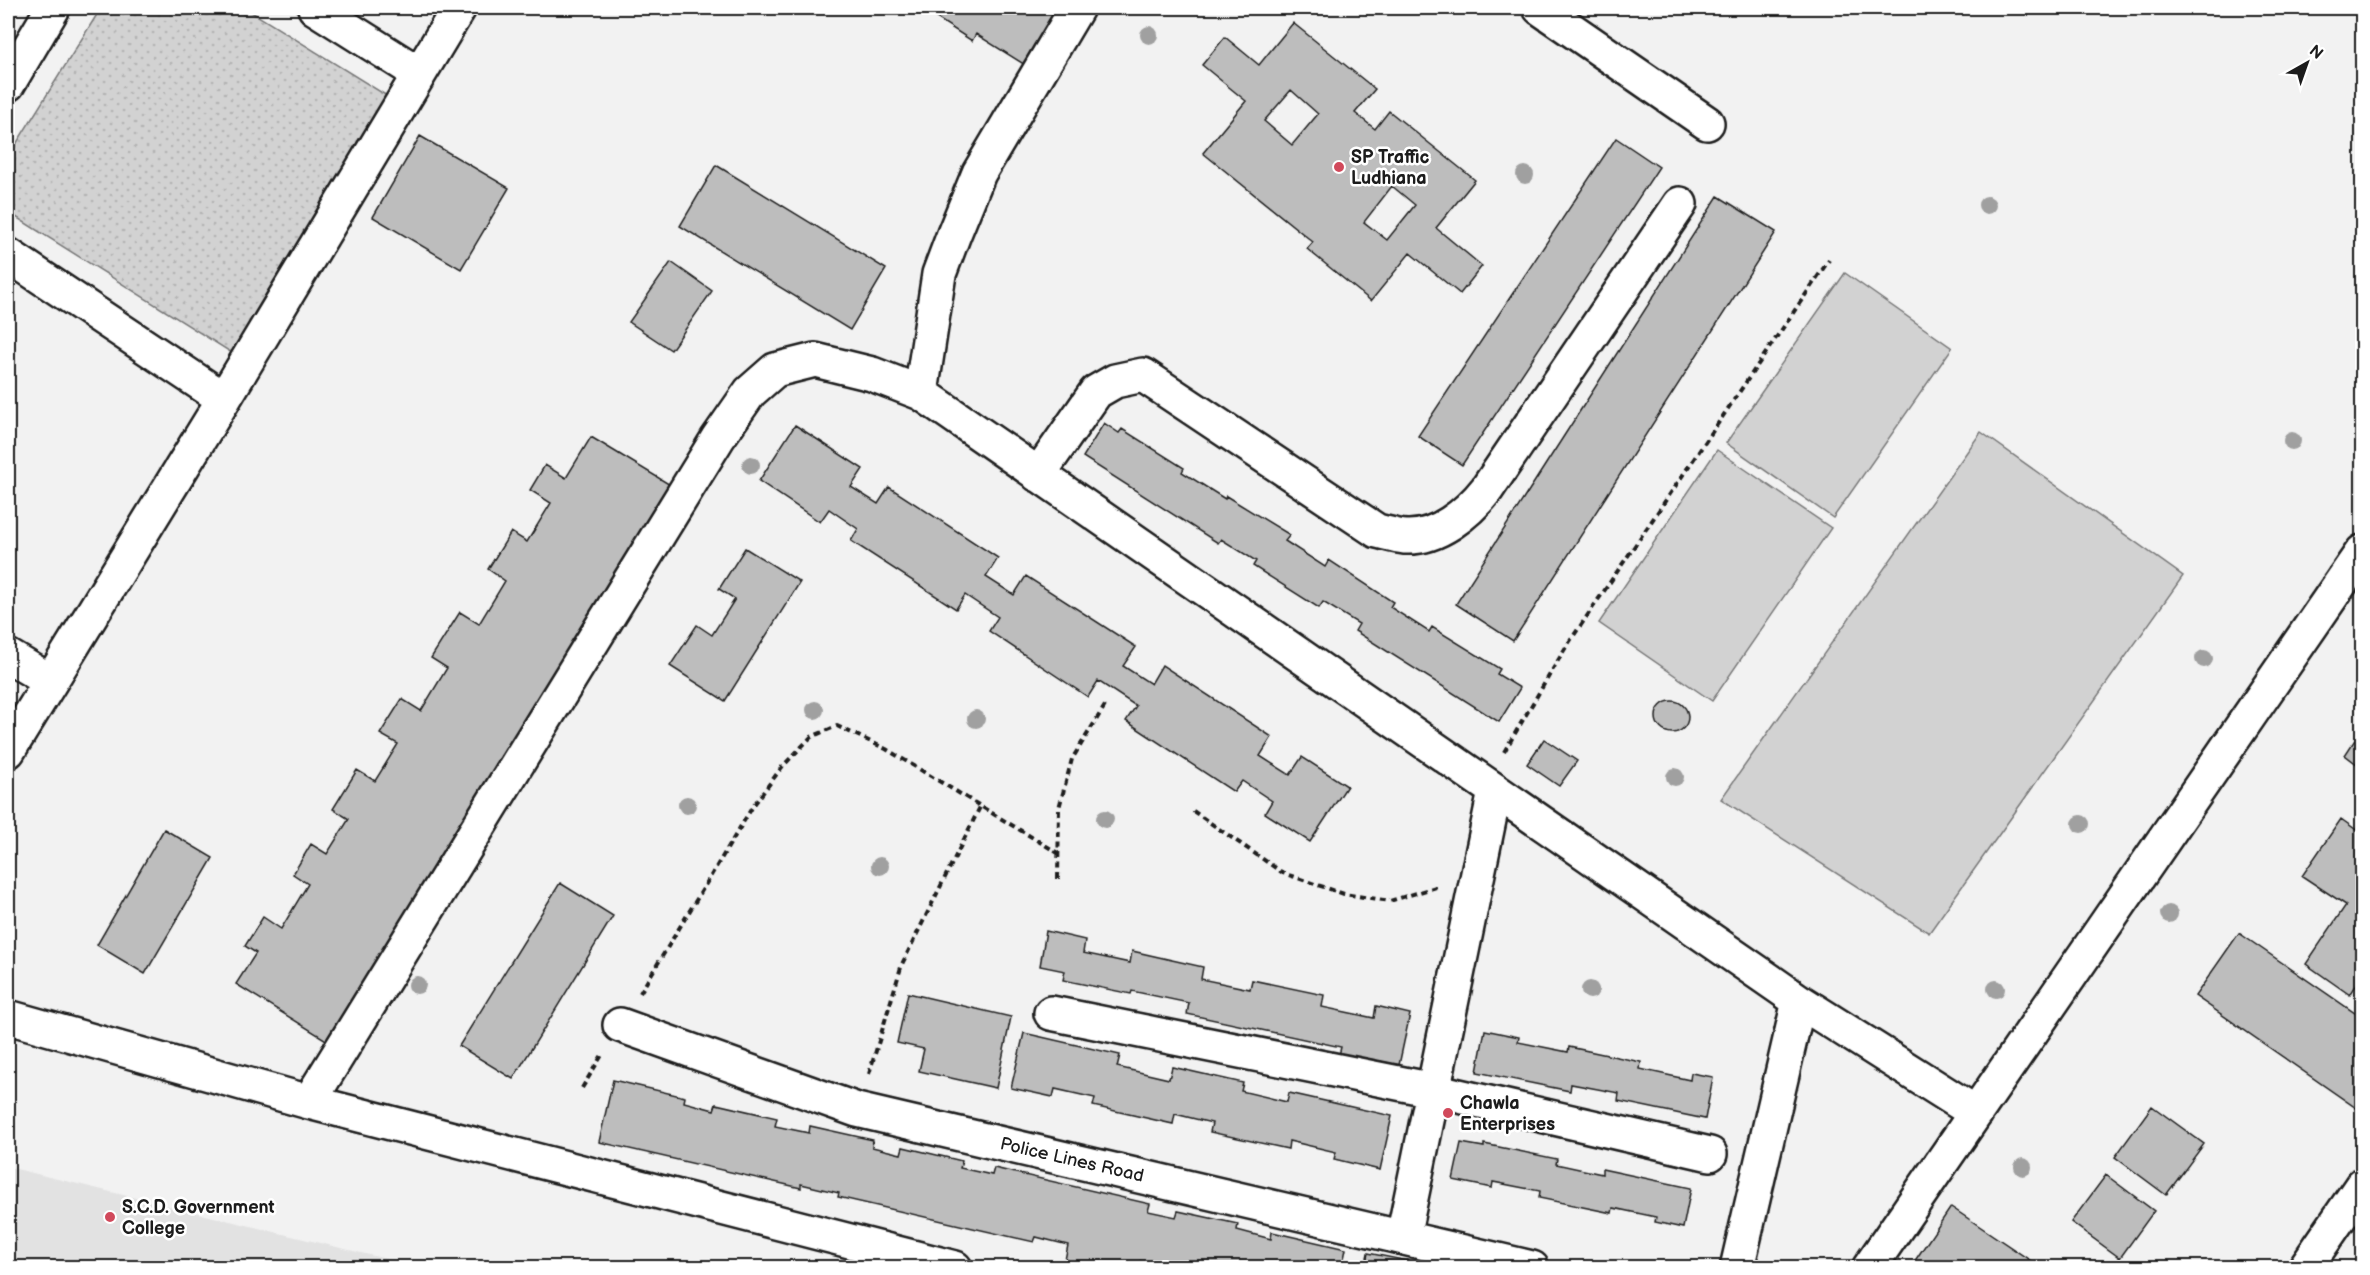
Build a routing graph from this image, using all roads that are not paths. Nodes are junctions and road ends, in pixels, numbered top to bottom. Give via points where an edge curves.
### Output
1 (53, 8) edge
2 (315, 8) edge
3 (459, 8) edge
4 (1077, 8) edge
5 (1540, 8) edge
6 (418, 73) junction
7 (8, 84) edge
8 (1707, 123) dead end
9 (1680, 204) dead end
10 (8, 255) edge
11 (921, 393) junction
12 (224, 399) junction
13 (1038, 475) junction
14 (2362, 552) edge
15 (8, 656) edge
16 (50, 681) junction
17 (8, 751) edge
18 (1495, 790) junction
19 (1799, 1001) junction
20 (1051, 1013) dead end
21 (8, 1017) edge
22 (620, 1025) road end
23 (1433, 1090) junction
24 (309, 1102) junction
25 (1976, 1113) junction
26 (1710, 1154) dead end
27 (2362, 1185) edge
28 (1402, 1237) junction
29 (955, 1268) edge
30 (1532, 1268) edge
31 (1737, 1268) edge
32 (1869, 1268) edge
33 (2305, 1268) edge

1 - 7 street
2 - 6 street
3 - 6 street
4 - 11 street via 979,173 954,234 939,274
5 - 8 street
6 - 12 street
9 - 13 street via 1482,496 1466,512 1430,533 1406,537 1377,531 1143,375 1115,381 1096,392
10 - 12 street
11 - 13 street
11 - 24 street via 872,374 815,360 775,370 750,392 696,473
12 - 16 street
13 - 18 street
14 - 25 street
15 - 16 street
16 - 17 street
18 - 19 street
18 - 23 street
19 - 25 street
19 - 31 street
20 - 23 street
21 - 24 street
22 - 28 street, Police Lines Road via 857,1110
23 - 26 street
23 - 28 street
24 - 29 street
25 - 32 street
27 - 33 street
28 - 30 street, Police Lines Road

